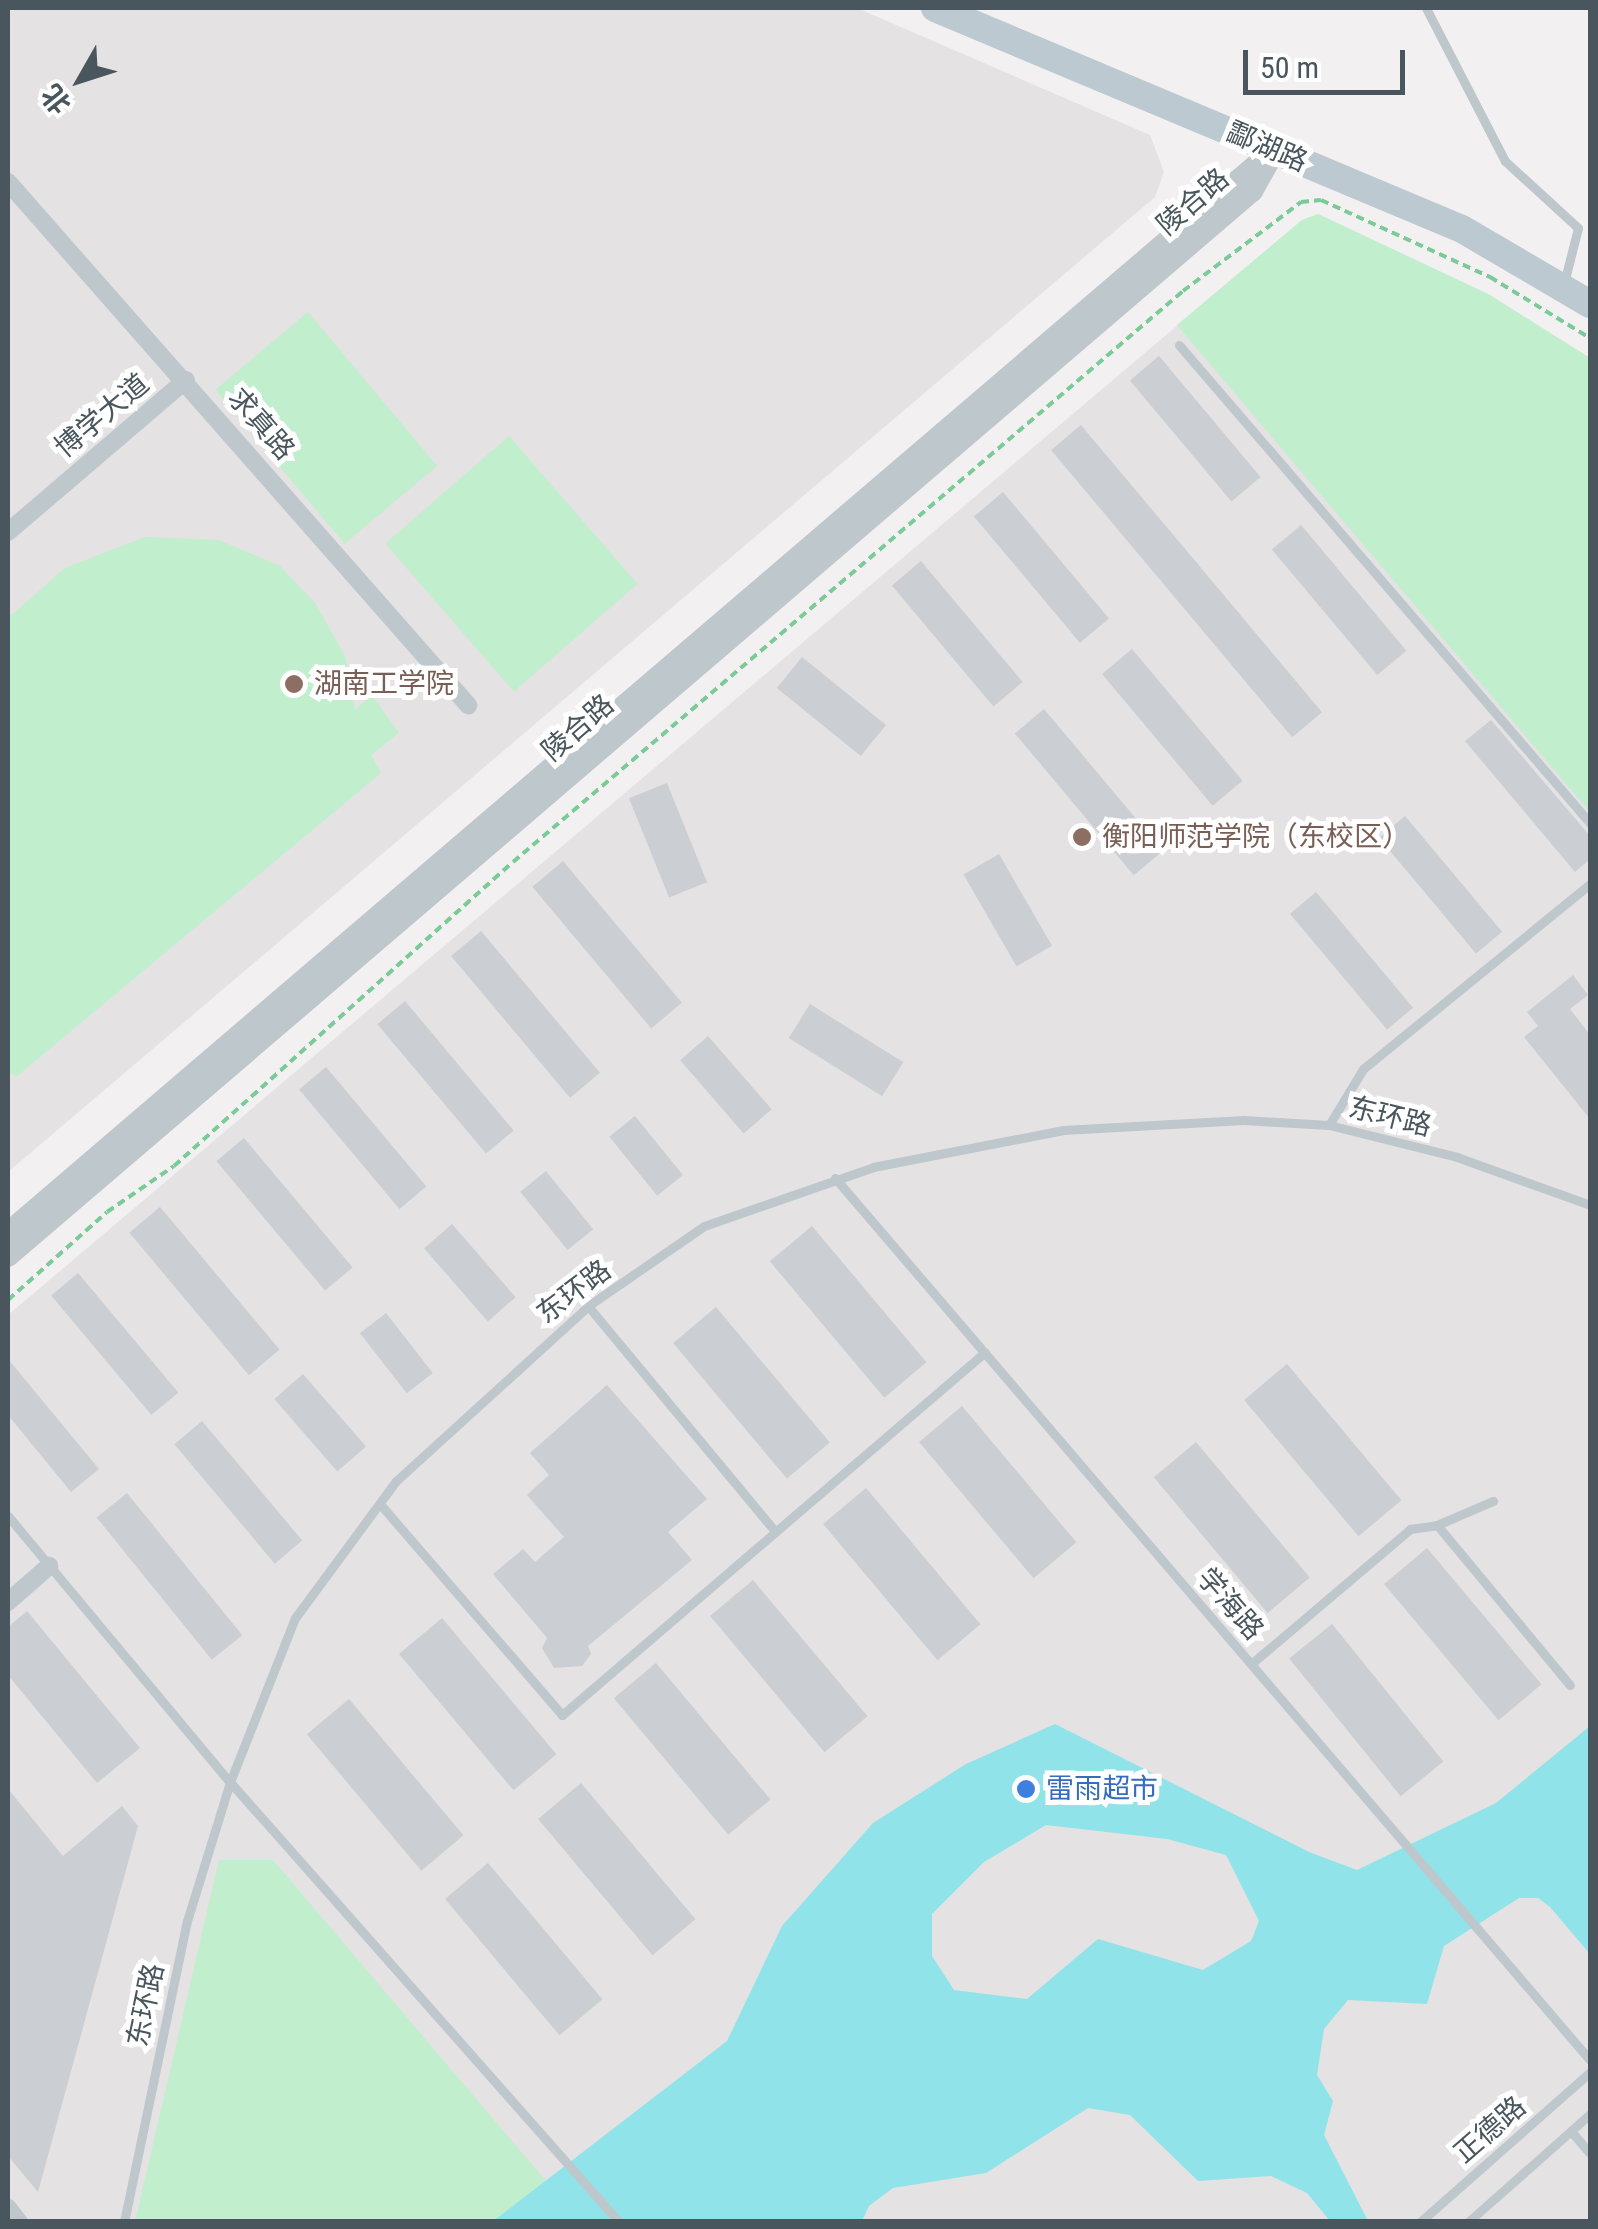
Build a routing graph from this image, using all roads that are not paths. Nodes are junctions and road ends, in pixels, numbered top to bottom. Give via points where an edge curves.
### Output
1 (935, 8) edge
2 (1426, 8) edge
3 (1275, 150) junction
4 (8, 182) edge
5 (1563, 286) junction
6 (1590, 304) edge
7 (1179, 345) dead end
8 (186, 380) junction
9 (8, 532) edge
10 (468, 705) dead end
11 (1590, 823) edge
12 (1590, 884) edge
13 (1328, 1125) junction
14 (834, 1178) junction
15 (1590, 1204) edge
16 (8, 1233) edge
17 (8, 1256) edge
18 (588, 1306) junction
19 (985, 1352) junction
20 (1493, 1501) dead end
21 (380, 1504) junction
22 (8, 1516) edge
23 (1437, 1525) junction
24 (774, 1530) junction
25 (50, 1566) junction
26 (8, 1602) edge
27 (1251, 1664) junction
28 (1570, 1685) dead end
29 (230, 1782) junction
30 (1590, 2060) edge
31 (1590, 2072) edge
32 (1590, 2114) edge
33 (1571, 2131) junction
34 (1590, 2154) edge
35 (8, 2208) edge
36 (19, 2222) edge
37 (124, 2222) edge
38 (619, 2222) edge
39 (1420, 2222) edge
40 (1468, 2222) edge

1 - 3 main road, 酃湖路
2 - 5 lane via 1504,161 1578,228
3 - 5 main road, 酃湖路 via 1462,229
3 - 16 street, 陵合路
3 - 17 street, 陵合路 via 1252,191
4 - 8 street, 求真路
5 - 6 main road, 酃湖路
7 - 11 lane
8 - 9 street, 博学大道
8 - 10 street, 求真路
12 - 13 lane via 1363,1069
13 - 14 lane, 东环路 via 1244,1120 1063,1130
13 - 15 lane, 东环路 via 1458,1157
14 - 18 lane, 东环路 via 704,1226
14 - 19 lane, 学海路
18 - 21 lane, 东环路 via 438,1441
18 - 24 lane
19 - 24 lane
19 - 27 lane, 学海路
20 - 23 lane
21 - 24 lane via 562,1715
21 - 29 lane, 东环路 via 295,1618
22 - 25 lane
23 - 27 lane via 1410,1529
23 - 28 lane
25 - 26 street
25 - 29 lane
27 - 30 lane, 学海路
29 - 37 lane, 东环路 via 187,1920
29 - 38 lane
31 - 39 lane, 正德路
32 - 33 lane, 正德路
33 - 34 lane
33 - 40 lane, 正德路
35 - 36 street

